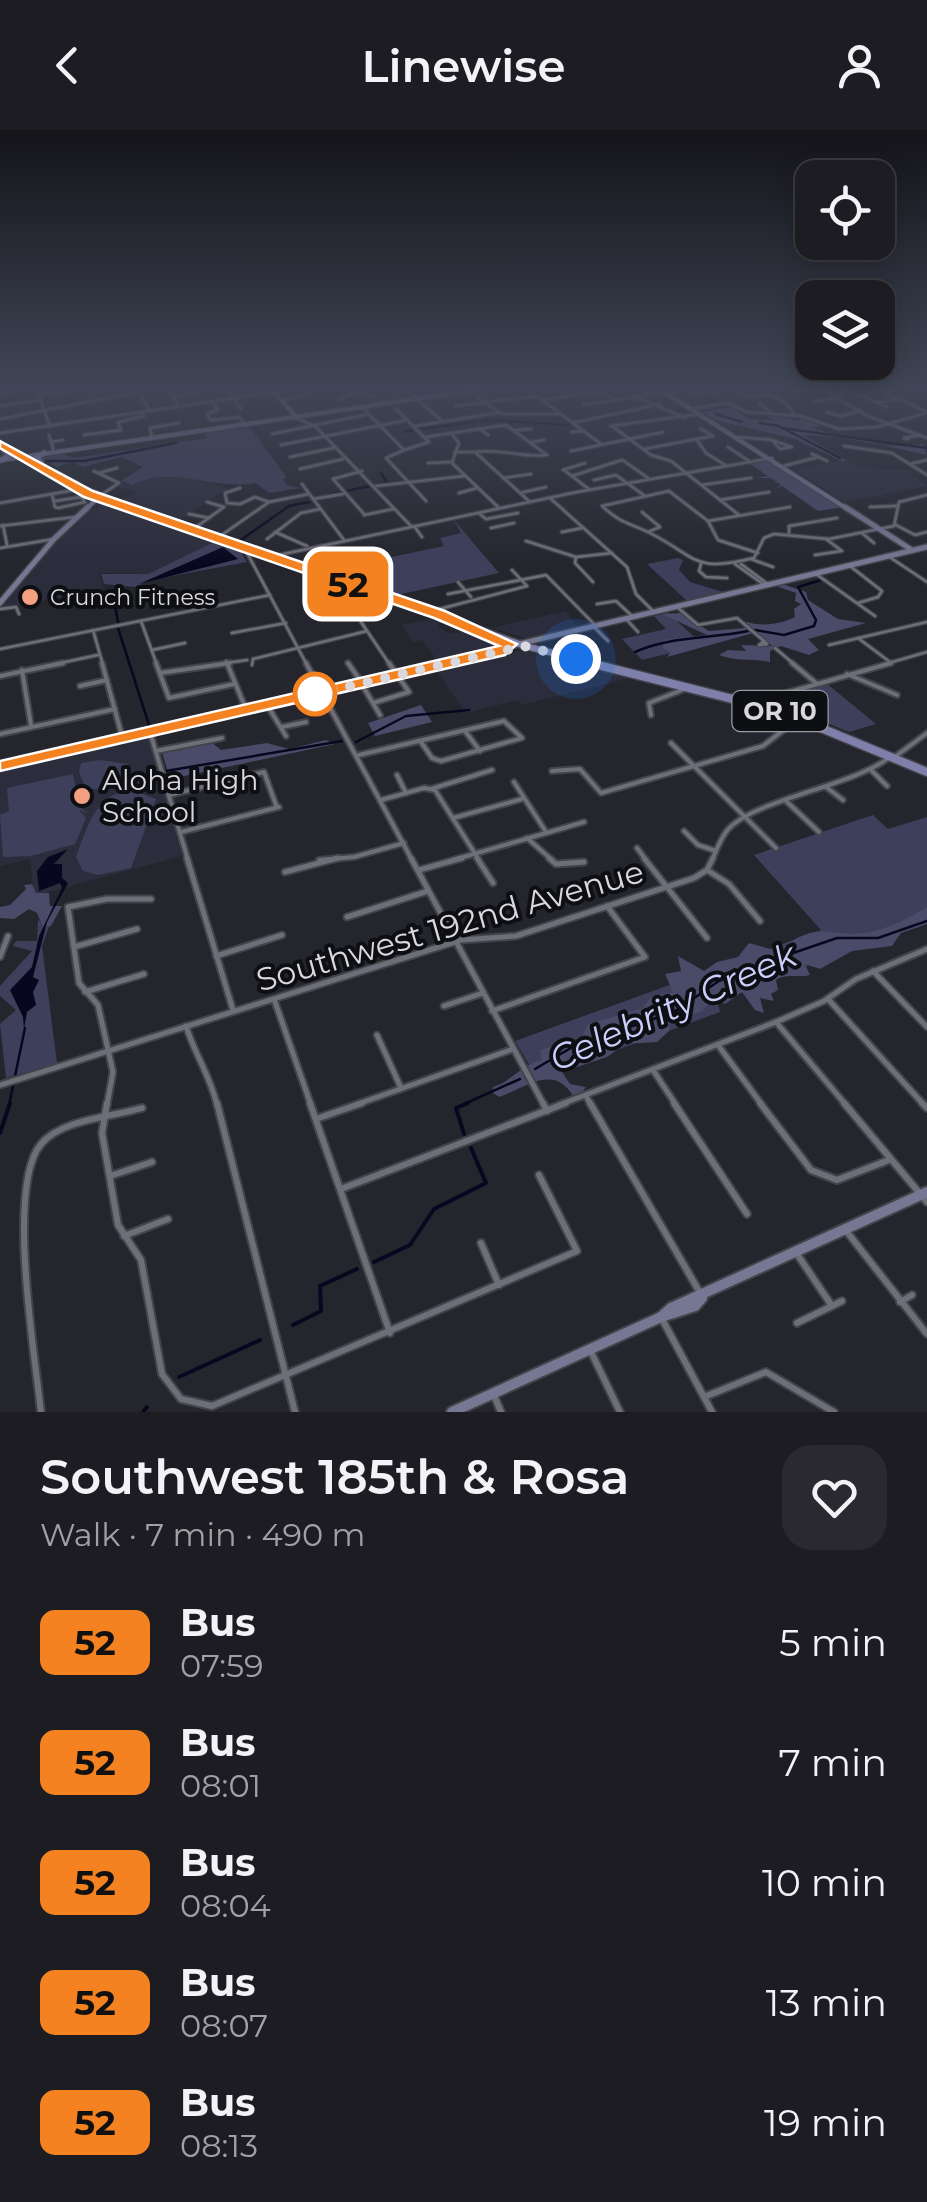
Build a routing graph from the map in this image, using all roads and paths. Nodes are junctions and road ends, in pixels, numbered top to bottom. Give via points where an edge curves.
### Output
1 (0, 445) edge
2 (52, 445) edge
3 (104, 445) edge
4 (287, 445) edge
5 (331, 445) edge
6 (399, 445) edge
7 (426, 445) edge
8 (458, 445) edge
9 (535, 445) edge
10 (598, 445) edge
11 (637, 445) edge
12 (665, 445) edge
13 (700, 445) edge
14 (751, 445) edge
15 (281, 446) dead end
16 (844, 446) dead end
17 (728, 447) dead end
18 (334, 448) junction
19 (643, 449) junction
20 (404, 450) junction
21 (868, 450) junction
22 (54, 452) junction
23 (455, 452) junction
24 (475, 452) junction
25 (570, 452) dead end
26 (44, 453) junction
27 (706, 453) junction
28 (699, 454) dead end
29 (812, 454) dead end
30 (23, 456) junction
31 (290, 457) dead end
32 (818, 457) junction
33 (868, 457) dead end
34 (772, 458) junction
35 (342, 459) junction
36 (1, 460) edge
37 (927, 460) edge
38 (827, 461) dead end
39 (451, 462) junction
40 (751, 462) junction
41 (428, 463) dead end
42 (585, 463) dead end
43 (910, 464) junction
44 (725, 466) junction
45 (784, 466) junction
46 (117, 468) dead end
47 (300, 468) dead end
48 (52, 471) junction
49 (362, 471) junction
50 (684, 472) junction
51 (531, 474) dead end
52 (927, 475) edge
53 (464, 476) junction
54 (572, 476) junction
55 (503, 478) junction
56 (648, 478) junction
57 (751, 478) dead end
58 (594, 480) dead end
59 (407, 481) junction
60 (626, 483) junction
61 (73, 484) junction
62 (302, 484) dead end
63 (376, 486) junction
64 (702, 486) junction
65 (546, 487) dead end
66 (240, 488) dead end
67 (477, 488) junction
68 (80, 489) junction
69 (590, 490) junction
70 (770, 492) dead end
71 (459, 493) dead end
72 (52, 494) junction
73 (309, 494) junction
74 (345, 494) junction
75 (520, 494) junction
76 (927, 495) edge
77 (96, 496) junction
78 (645, 496) junction
79 (550, 498) junction
80 (313, 500) junction
81 (720, 500) junction
82 (55, 501) junction
83 (426, 501) dead end
84 (207, 502) dead end
85 (269, 502) junction
86 (530, 502) junction
87 (0, 503) edge
88 (896, 506) junction
89 (790, 507) dead end
90 (870, 507) dead end
91 (88, 508) junction
92 (395, 508) junction
93 (499, 508) junction
94 (68, 509) dead end
95 (320, 509) junction
96 (642, 512) dead end
97 (478, 513) junction
98 (518, 513) dead end
99 (189, 514) dead end
100 (62, 516) junction
101 (75, 516) junction
102 (739, 516) junction
103 (208, 518) junction
104 (494, 518) junction
105 (837, 518) dead end
106 (708, 520) junction
107 (514, 523) dead end
108 (502, 525) junction
109 (896, 525) junction
110 (2, 526) edge
111 (67, 526) junction
112 (412, 527) junction
113 (584, 527) junction
114 (491, 528) dead end
115 (880, 529) junction
116 (192, 530) junction
117 (275, 532) junction
118 (562, 532) dead end
119 (648, 532) junction
120 (927, 532) edge
121 (788, 533) junction
122 (862, 533) junction
123 (422, 537) dead end
124 (216, 539) junction
125 (267, 539) dead end
126 (826, 539) junction
127 (54, 540) junction
128 (344, 540) junction
129 (526, 541) dead end
130 (874, 544) dead end
131 (8, 547) junction
132 (927, 547) edge
133 (0, 548) edge
134 (308, 548) junction
135 (543, 548) junction
136 (247, 549) junction
137 (912, 550) junction
138 (535, 553) dead end
139 (758, 553) junction
140 (612, 554) junction
141 (815, 555) dead end
142 (888, 556) junction
143 (273, 557) junction
144 (576, 557) junction
145 (752, 559) junction
146 (737, 563) junction
147 (701, 564) junction
148 (850, 566) junction
149 (773, 567) dead end
150 (512, 570) dead end
151 (816, 574) junction
152 (519, 578) junction
153 (727, 578) dead end
154 (458, 582) dead end
155 (593, 582) dead end
156 (927, 582) edge
157 (527, 586) joint
158 (767, 586) junction
159 (464, 590) junction
160 (448, 594) dead end
161 (270, 595) junction
162 (472, 598) junction
163 (856, 603) junction
164 (597, 604) dead end
165 (0, 606) edge
166 (677, 608) junction
167 (434, 612) junction
168 (654, 613) junction
169 (19, 614) dead end
170 (875, 616) dead end
171 (630, 619) junction
172 (141, 621) junction
173 (286, 622) junction
174 (361, 622) dead end
175 (927, 622) edge
176 (596, 628) junction
177 (93, 630) junction
178 (367, 631) junction
179 (638, 632) dead end
180 (232, 633) dead end
181 (858, 638) junction
182 (507, 640) junction
183 (764, 640) dead end
184 (544, 641) junction
185 (608, 641) dead end
186 (185, 643) dead end
187 (830, 645) dead end
188 (524, 646) junction
189 (300, 648) junction
190 (774, 648) dead end
191 (0, 649) edge
192 (152, 650) junction
193 (505, 650) junction
194 (550, 652) junction
195 (927, 652) edge
196 (100, 654) junction
197 (247, 660) dead end
198 (226, 661) junction
199 (348, 662) dead end
200 (890, 662) junction
201 (252, 665) dead end
202 (22, 670) junction
203 (160, 672) junction
204 (847, 674) junction
205 (396, 675) junction
206 (0, 676) edge
207 (107, 680) junction
208 (816, 683) junction
209 (234, 684) junction
210 (80, 686) dead end
211 (363, 686) junction
212 (684, 686) junction
213 (323, 692) junction
214 (897, 694) dead end
215 (373, 702) junction
216 (751, 702) junction
217 (268, 705) junction
218 (114, 708) junction
219 (247, 710) junction
220 (380, 715) dead end
221 (651, 716) dead end
222 (799, 718) junction
223 (507, 721) joint
224 (306, 722) dead end
225 (32, 727) junction
226 (282, 727) junction
227 (465, 731) junction
228 (150, 732) junction
229 (927, 733) edge
230 (0, 734) edge
231 (286, 736) dead end
232 (122, 738) junction
233 (222, 738) dead end
234 (421, 742) junction
235 (671, 743) dead end
236 (156, 751) junction
237 (480, 751) junction
238 (358, 756) junction
239 (893, 758) junction
240 (548, 765) dead end
241 (694, 766) junction
242 (0, 767) edge
243 (492, 770) dead end
244 (552, 771) junction
245 (872, 771) junction
246 (927, 772) edge
247 (397, 775) dead end
248 (556, 778) dead end
249 (514, 782) dead end
250 (887, 786) dead end
251 (826, 788) junction
252 (431, 789) junction
253 (407, 793) junction
254 (169, 795) junction
255 (522, 799) junction
256 (382, 800) junction
257 (843, 800) dead end
258 (786, 801) junction
259 (453, 818) junction
260 (747, 818) junction
261 (584, 822) dead end
262 (684, 831) dead end
263 (180, 832) junction
264 (819, 832) dead end
265 (546, 833) junction
266 (527, 838) junction
267 (404, 843) junction
268 (637, 848) dead end
269 (776, 848) dead end
270 (716, 851) junction
271 (475, 854) junction
272 (584, 862) dead end
273 (419, 870) junction
274 (707, 870) junction
275 (285, 872) dead end
276 (493, 883) dead end
277 (667, 887) junction
278 (430, 891) junction
279 (151, 899) dead end
280 (608, 906) junction
281 (346, 916) dead end
282 (760, 921) dead end
283 (137, 929) dead end
284 (282, 935) dead end
285 (8, 936) dead end
286 (708, 938) dead end
287 (456, 941) junction
288 (74, 947) junction
289 (925, 952) edge
290 (216, 956) junction
291 (0, 957) edge
292 (873, 971) junction
293 (144, 974) dead end
294 (86, 992) junction
295 (483, 993) junction
296 (274, 999) junction
297 (828, 999) junction
298 (444, 1006) dead end
299 (492, 1010) junction
300 (233, 1012) junction
301 (776, 1022) junction
302 (186, 1026) junction
303 (927, 1027) edge
304 (377, 1034) dead end
305 (718, 1045) junction
306 (514, 1049) junction
307 (110, 1052) junction
308 (653, 1070) junction
309 (0, 1086) edge
310 (401, 1088) junction
311 (586, 1096) junction
312 (142, 1108) dead end
313 (927, 1108) edge
314 (546, 1111) junction
315 (316, 1119) junction
316 (103, 1120) junction
317 (889, 1160) junction
318 (152, 1162) dead end
319 (110, 1176) junction
320 (539, 1176) dead end
321 (340, 1189) junction
322 (925, 1196) edge
323 (747, 1214) dead end
324 (168, 1220) dead end
325 (846, 1231) junction
326 (124, 1236) junction
327 (480, 1243) dead end
328 (796, 1254) junction
329 (499, 1285) junction
330 (912, 1296) dead end
331 (702, 1297) junction
332 (842, 1301) dead end
333 (900, 1302) junction
334 (832, 1306) junction
335 (661, 1318) junction
336 (798, 1323) dead end
337 (390, 1333) junction
338 (927, 1334) edge
339 (590, 1349) junction
340 (286, 1377) junction
341 (494, 1394) junction
342 (704, 1396) junction
343 (42, 1412) edge
344 (294, 1412) edge
345 (452, 1412) edge
346 (502, 1412) edge
347 (620, 1412) edge
348 (712, 1412) edge
349 (834, 1412) edge

1 - 30 main road, OR 10
1 - 36 main road via 10,454
2 - 22 street
3 - 22 main road
4 - 15 street
5 - 18 street
6 - 20 street
7 - 20 street
8 - 23 street
9 - 24 street via 547,455 522,458 500,448
10 - 25 street
11 - 19 street
12 - 19 street
13 - 27 street
14 - 34 main road
16 - 21 street
17 - 40 street
18 - 31 street
18 - 35 street
19 - 50 street
20 - 59 street via 386,458
21 - 33 street
21 - 43 street
22 - 26 main road
23 - 24 street
23 - 39 street
24 - 55 street
26 - 30 main road
26 - 48 main road via 36,458
27 - 28 street
27 - 44 street
29 - 32 street
30 - 36 main road
30 - 48 main road, OR 10
32 - 38 street
32 - 45 street
34 - 40 street
34 - 45 main road
35 - 47 street
35 - 49 street
37 - 43 street
39 - 41 street
39 - 53 street
40 - 44 street
42 - 54 street via 563,468
43 - 52 street
44 - 50 street
45 - 115 main road
46 - 77 street via 96,472 119,483
48 - 61 main road, OR 10
49 - 63 street
49 - 74 street via 334,478
50 - 56 street
50 - 64 street
51 - 55 street
53 - 59 street
53 - 67 street
54 - 56 street via 622,459
54 - 69 street
55 - 75 street
56 - 60 street
57 - 64 street
58 - 60 street via 616,475
59 - 63 street
59 - 83 street
60 - 69 street
60 - 78 street
61 - 68 main road, OR 10
61 - 77 main road, OR 10
62 - 73 street
63 - 92 street
64 - 81 street
65 - 75 street
66 - 85 street via 224,493 227,503 255,497
67 - 71 street
67 - 93 street
68 - 72 street
68 - 77 main road, OR 10
69 - 79 street
70 - 81 street
72 - 82 street
72 - 87 street
73 - 80 street
73 - 85 street
74 - 80 street
74 - 92 street via 364,514
75 - 86 street
76 - 88 street
77 - 91 main road
77 - 116 main road, OR 10
78 - 106 street via 669,491
78 - 119 street via 602,506 624,526
79 - 86 street
79 - 113 street
80 - 95 street
81 - 102 street
82 - 82 street via 81,497 85,502 58,508
84 - 103 street via 224,507
85 - 124 street
86 - 93 street
88 - 90 street
88 - 109 street
89 - 102 street
91 - 101 main road
91 - 111 main road
92 - 112 street
93 - 97 street
94 - 100 street
95 - 117 street via 301,513
95 - 128 street
96 - 119 street via 660,527
97 - 104 street
97 - 112 street
98 - 104 street
99 - 103 street
100 - 101 street
100 - 110 street
101 - 111 main road
102 - 106 street
103 - 116 street
104 - 108 street
105 - 121 street via 788,526
106 - 139 street via 721,542
107 - 108 street
108 - 114 street
109 - 115 street
109 - 120 street
110 - 131 street
111 - 127 main road
112 - 123 street
112 - 128 street
113 - 118 street
113 - 140 street
115 - 122 street
115 - 137 main road
116 - 124 main road, OR 10
117 - 125 street
117 - 134 street
119 - 147 street
121 - 126 street
121 - 139 street via 767,536
122 - 126 street
122 - 130 street
124 - 136 main road, OR 10
126 - 141 street via 842,551
127 - 131 street
127 - 165 main road
128 - 134 street
129 - 135 street
131 - 133 street
132 - 137 main road
134 - 143 street
135 - 138 street
135 - 144 street
136 - 143 main road, OR 10
136 - 161 street
137 - 142 main road
139 - 145 street
140 - 144 street
140 - 168 street
142 - 148 main road
142 - 156 street
143 - 167 main road, OR 10
144 - 155 street
145 - 146 street
145 - 149 street
146 - 147 street
146 - 158 street
147 - 153 street via 703,575
148 - 151 main road
148 - 163 street via 882,590
150 - 152 street
151 - 158 main road
151 - 163 street
152 - 157 street
152 - 159 street
152 - 176 street via 552,578
154 - 159 street
157 - 162 street
158 - 166 main road
159 - 160 street
159 - 162 street
161 - 172 street
161 - 173 street
162 - 167 street
163 - 170 street
164 - 171 street via 617,601
165 - 169 street via 16,607
166 - 168 main road
166 - 183 street via 698,626 738,618
167 - 182 main road, OR 10
168 - 171 main road
171 - 176 main road
171 - 179 street
172 - 177 street
172 - 192 street
173 - 180 street
173 - 189 street
174 - 178 street
175 - 181 street
176 - 184 main road
176 - 185 street
177 - 191 street
177 - 196 street
178 - 189 street
178 - 205 street
181 - 187 street
181 - 200 street
182 - 188 main road, OR 10
182 - 193 main road
184 - 188 main road
184 - 194 main road
186 - 192 street
188 - 193 main road
188 - 194 main road, OR 10
189 - 201 street via 253,659
189 - 213 street
190 - 208 street
192 - 203 street
193 - 205 main road
194 - 212 main road, OR 10
195 - 200 street
196 - 202 street
196 - 207 street
197 - 198 street
198 - 203 street
198 - 209 street
199 - 211 street
200 - 204 street
202 - 206 street
202 - 225 street
203 - 209 street via 170,698
204 - 208 street
204 - 214 street
205 - 211 main road
205 - 215 street via 409,693
207 - 210 street
207 - 218 street
208 - 216 street
209 - 219 street
211 - 213 main road
211 - 215 street
212 - 216 main road, OR 10
212 - 221 street via 649,703
213 - 217 main road
213 - 238 street
215 - 220 street
216 - 222 main road, OR 10
217 - 219 main road
217 - 226 street
218 - 225 street
218 - 232 street
219 - 228 main road
222 - 239 main road, OR 10
222 - 241 street via 770,743
223 - 227 street
223 - 237 street via 522,740
224 - 226 street
225 - 230 street
226 - 231 street
227 - 234 street
227 - 237 street
228 - 232 main road
228 - 236 street
229 - 239 street
232 - 242 main road
233 - 236 street
234 - 237 street via 437,761
234 - 238 street
235 - 241 street
236 - 254 street
238 - 256 street
239 - 245 street
239 - 246 main road, OR 10
240 - 244 street
241 - 244 street via 601,794 580,769
241 - 260 street
243 - 252 street
244 - 248 street
245 - 250 street
245 - 251 street
247 - 253 street
249 - 255 street
251 - 257 street
251 - 258 street
252 - 253 street
252 - 259 street
253 - 256 street
254 - 263 street
254 - 263 street via 264,772 278,806
255 - 259 street
255 - 265 street
256 - 267 street
258 - 260 street
258 - 264 street
259 - 271 street
260 - 269 street
260 - 270 street via 727,829
261 - 265 street
262 - 270 street
263 - 290 street
265 - 266 street
266 - 271 street
266 - 272 street via 556,864
267 - 273 street
267 - 275 street
268 - 277 street
270 - 274 street
271 - 273 street
271 - 276 street
273 - 278 street
274 - 277 street, Southwest 192nd Avenue
274 - 282 street via 729,884
277 - 280 street, Southwest 192nd Avenue
277 - 286 street
278 - 281 street
278 - 287 street
279 - 288 street via 68,907
280 - 287 street, Southwest 192nd Avenue via 516,936
280 - 299 street via 645,957
283 - 288 street
284 - 290 street
285 - 291 street
287 - 295 street
287 - 296 street, Southwest 192nd Avenue
288 - 294 street
289 - 292 street
290 - 300 street
292 - 297 street
292 - 303 street
293 - 294 street
294 - 307 street via 98,1005
295 - 298 street
295 - 299 street
296 - 300 street, Southwest 192nd Avenue
296 - 315 street
297 - 301 street
297 - 313 street
299 - 306 street
300 - 302 street, Southwest 192nd Avenue
301 - 305 street
301 - 317 street
302 - 307 street, Southwest 192nd Avenue
302 - 340 street via 208,1068
304 - 310 street
305 - 308 street
305 - 317 street via 811,1170 837,1180
306 - 310 street
306 - 314 street
307 - 309 street, Southwest 192nd Avenue
307 - 316 street via 112,1086
308 - 311 street
308 - 323 street
310 - 315 street
311 - 314 street
311 - 331 street
312 - 316 street
314 - 321 street
315 - 321 street
316 - 319 street
316 - 343 street via 46,1140 31,1160 22,1202
317 - 322 street
318 - 319 street
319 - 326 street
320 - 329 street via 577,1251
321 - 337 street
322 - 325 main road
324 - 326 street
325 - 328 main road
325 - 333 street
326 - 340 street via 141,1260 170,1390 212,1406
327 - 329 street
328 - 331 main road
328 - 334 street
329 - 337 street
330 - 333 street
331 - 335 main road
332 - 334 street
333 - 338 street
334 - 336 street
335 - 339 main road
335 - 342 street
337 - 340 street
339 - 341 main road
339 - 347 street
340 - 344 street
341 - 345 main road
341 - 346 street
342 - 348 street
342 - 349 street via 766,1372

